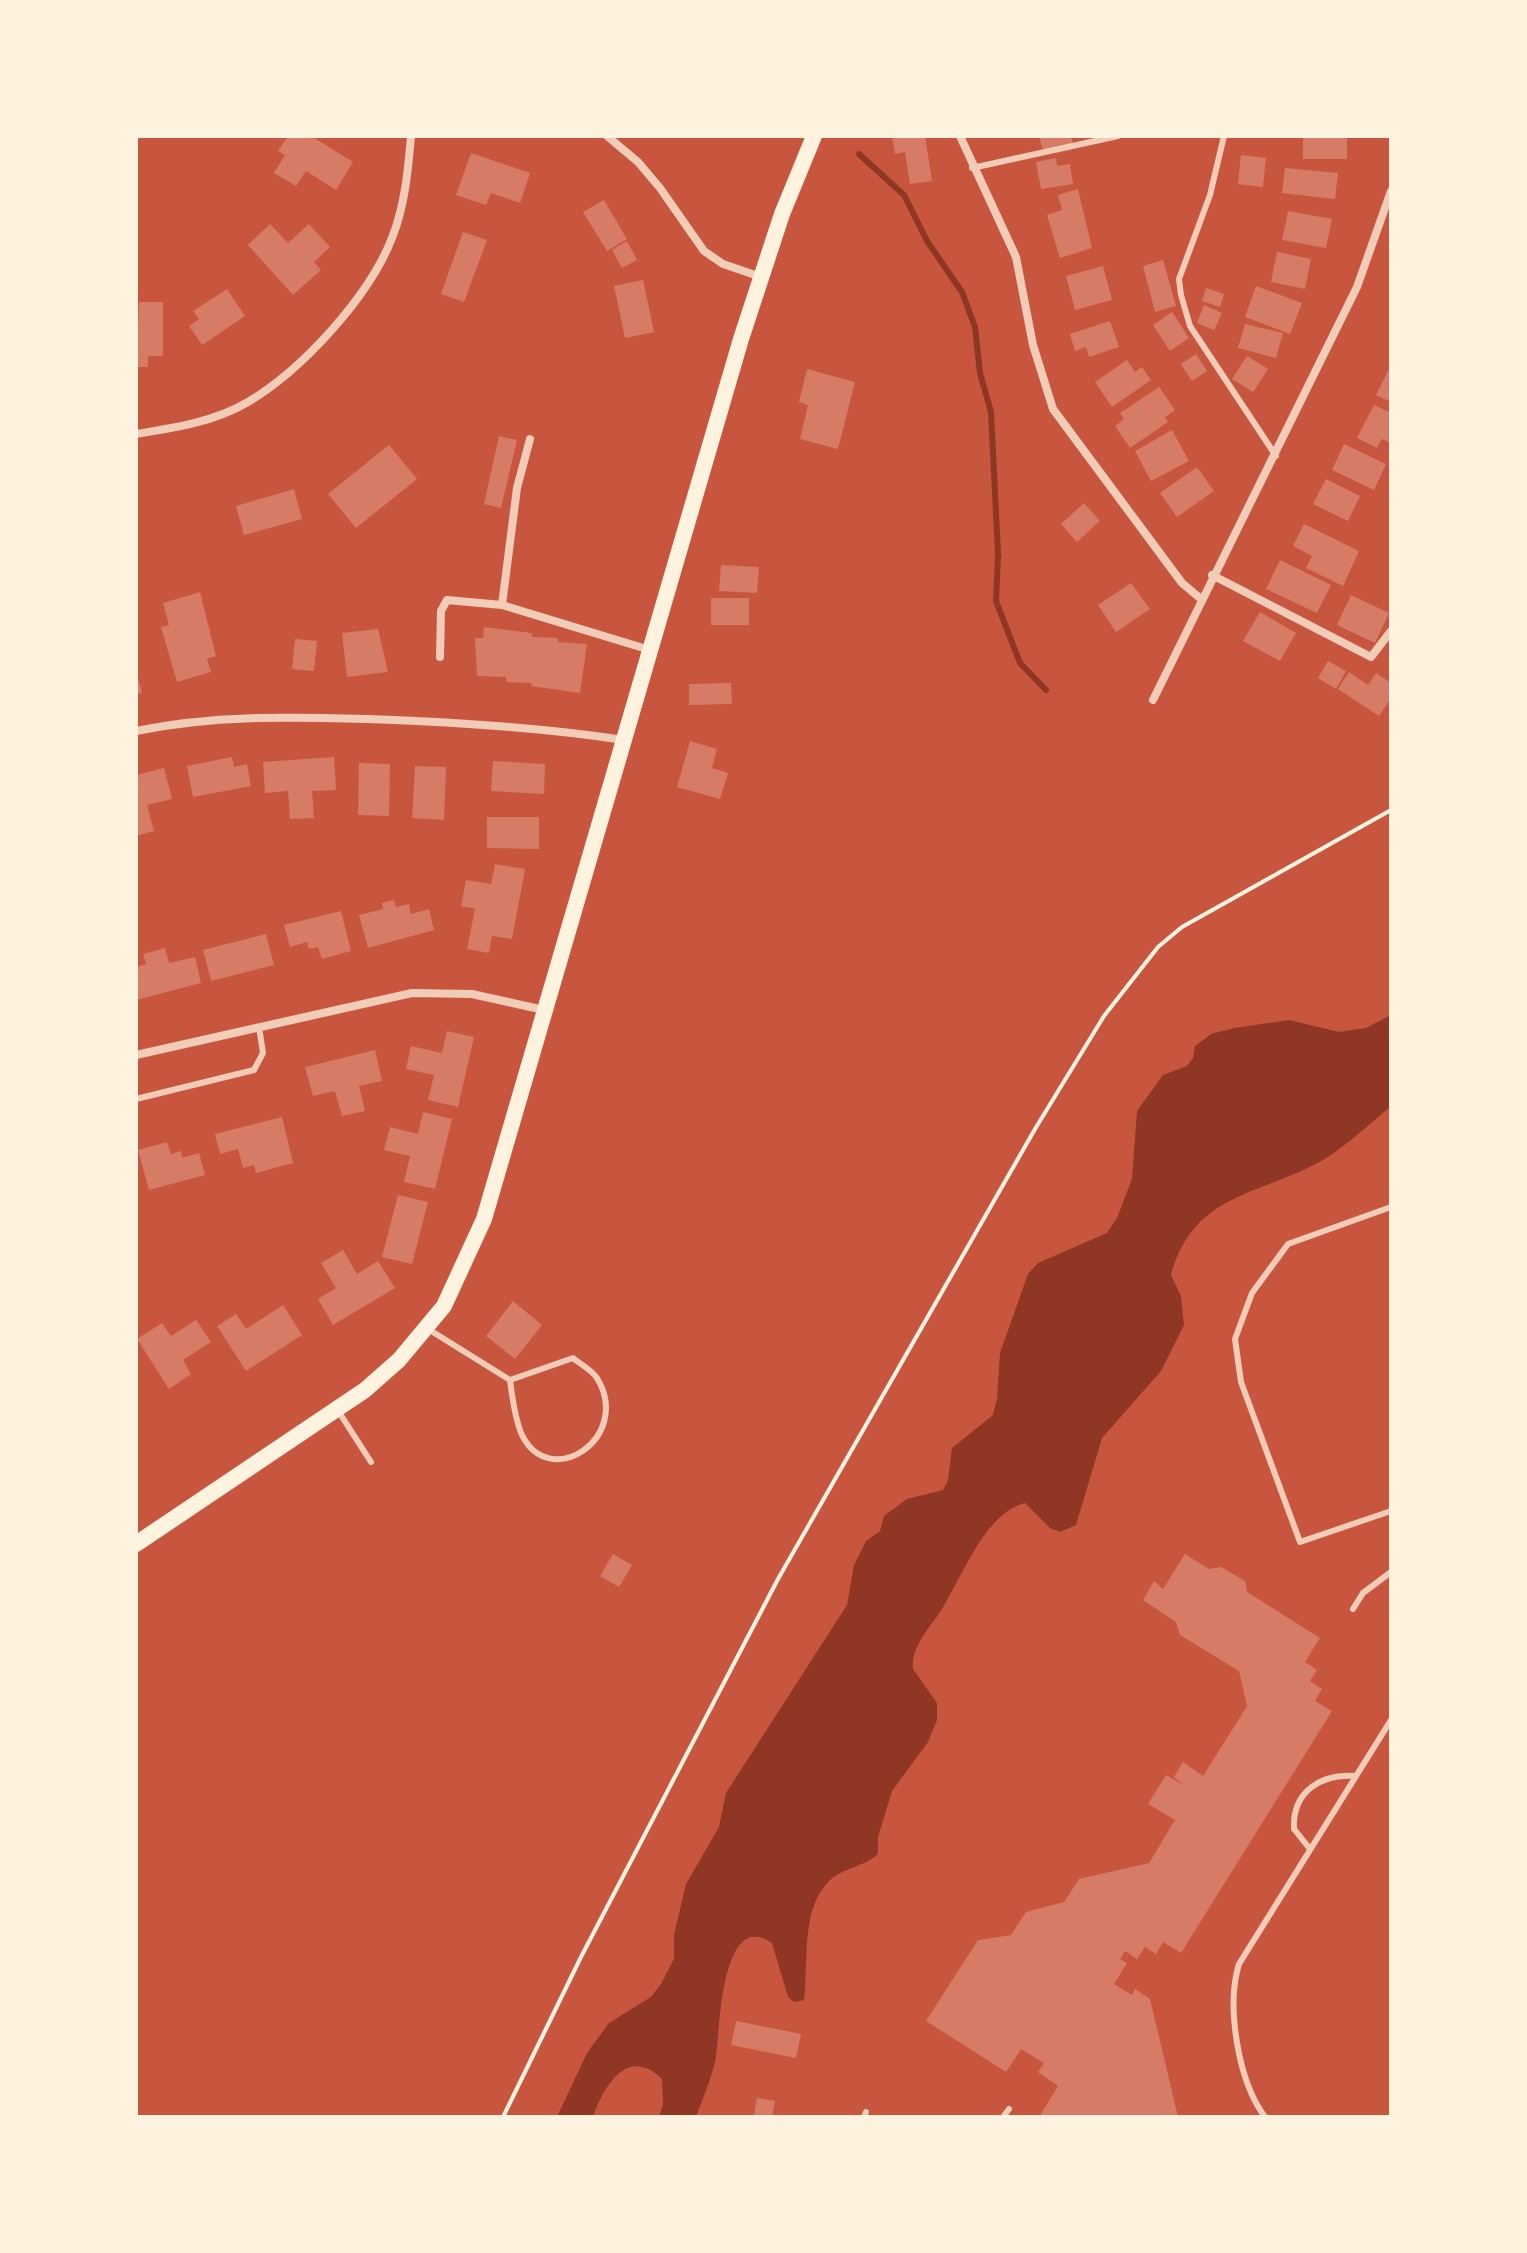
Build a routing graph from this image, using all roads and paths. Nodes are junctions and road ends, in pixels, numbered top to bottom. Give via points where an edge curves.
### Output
1 (411, 136) edge
2 (607, 136) edge
3 (814, 136) edge
4 (960, 136) edge
5 (1118, 136) edge
6 (1224, 136) edge
7 (972, 168) junction
8 (1391, 191) edge
9 (761, 277) junction
10 (136, 434) edge
11 (530, 439) dead end
12 (1276, 456) junction
13 (1212, 575) junction
14 (1201, 599) junction
15 (502, 605) junction
16 (1391, 631) edge
17 (650, 651) junction
18 (440, 657) dead end
19 (1153, 700) dead end
20 (136, 731) edge
21 (624, 740) junction
22 (1391, 810) edge
23 (544, 1010) junction
24 (259, 1027) junction
25 (136, 1055) edge
26 (136, 1099) edge
27 (1391, 1207) edge
28 (428, 1329) junction
29 (510, 1380) junction
30 (337, 1409) junction
31 (371, 1462) dead end
32 (1391, 1511) edge
33 (136, 1544) edge
34 (1391, 1572) edge
35 (1353, 1609) dead end
36 (1391, 1720) edge
37 (1356, 1776) junction
38 (1310, 1849) junction
39 (1009, 2109) dead end
40 (503, 2117) edge
41 (1003, 2117) edge
42 (1265, 2117) edge

1 - 10 street via 392,240 373,274 319,343 247,403 210,419
2 - 9 street via 660,188 704,251
3 - 9 main road
4 - 7 street
5 - 7 lane
6 - 12 lane via 1210,195 1179,279 1181,295 1190,326
7 - 14 street via 1016,257 1033,345 1053,409 1182,583
8 - 12 street via 1357,287
9 - 17 main road
11 - 15 street via 517,488
12 - 13 street
13 - 14 street
13 - 16 street via 1371,657
14 - 19 street
15 - 17 street
15 - 18 street via 447,600 441,611
17 - 21 main road
20 - 21 street via 194,720 283,717 521,727
21 - 23 main road
22 - 40 path via 1182,927 1158,947 1104,1016 778,1579
23 - 24 street via 472,994 425,993
23 - 28 main road via 484,1219 465,1266
24 - 25 street
24 - 26 lane via 263,1053 254,1070
27 - 32 lane via 1288,1244 1252,1293 1235,1339 1241,1382 1300,1542
28 - 29 lane
28 - 30 main road via 399,1360
29 - 29 lane via 573,1358 596,1377 606,1409 600,1437 569,1458 541,1455 522,1436
30 - 31 lane
30 - 33 main road
34 - 35 lane via 1363,1593
36 - 37 lane
37 - 38 lane
37 - 38 lane via 1323,1778 1299,1803 1294,1829
38 - 42 lane via 1239,1964 1233,1984 1238,2044
39 - 41 lane

